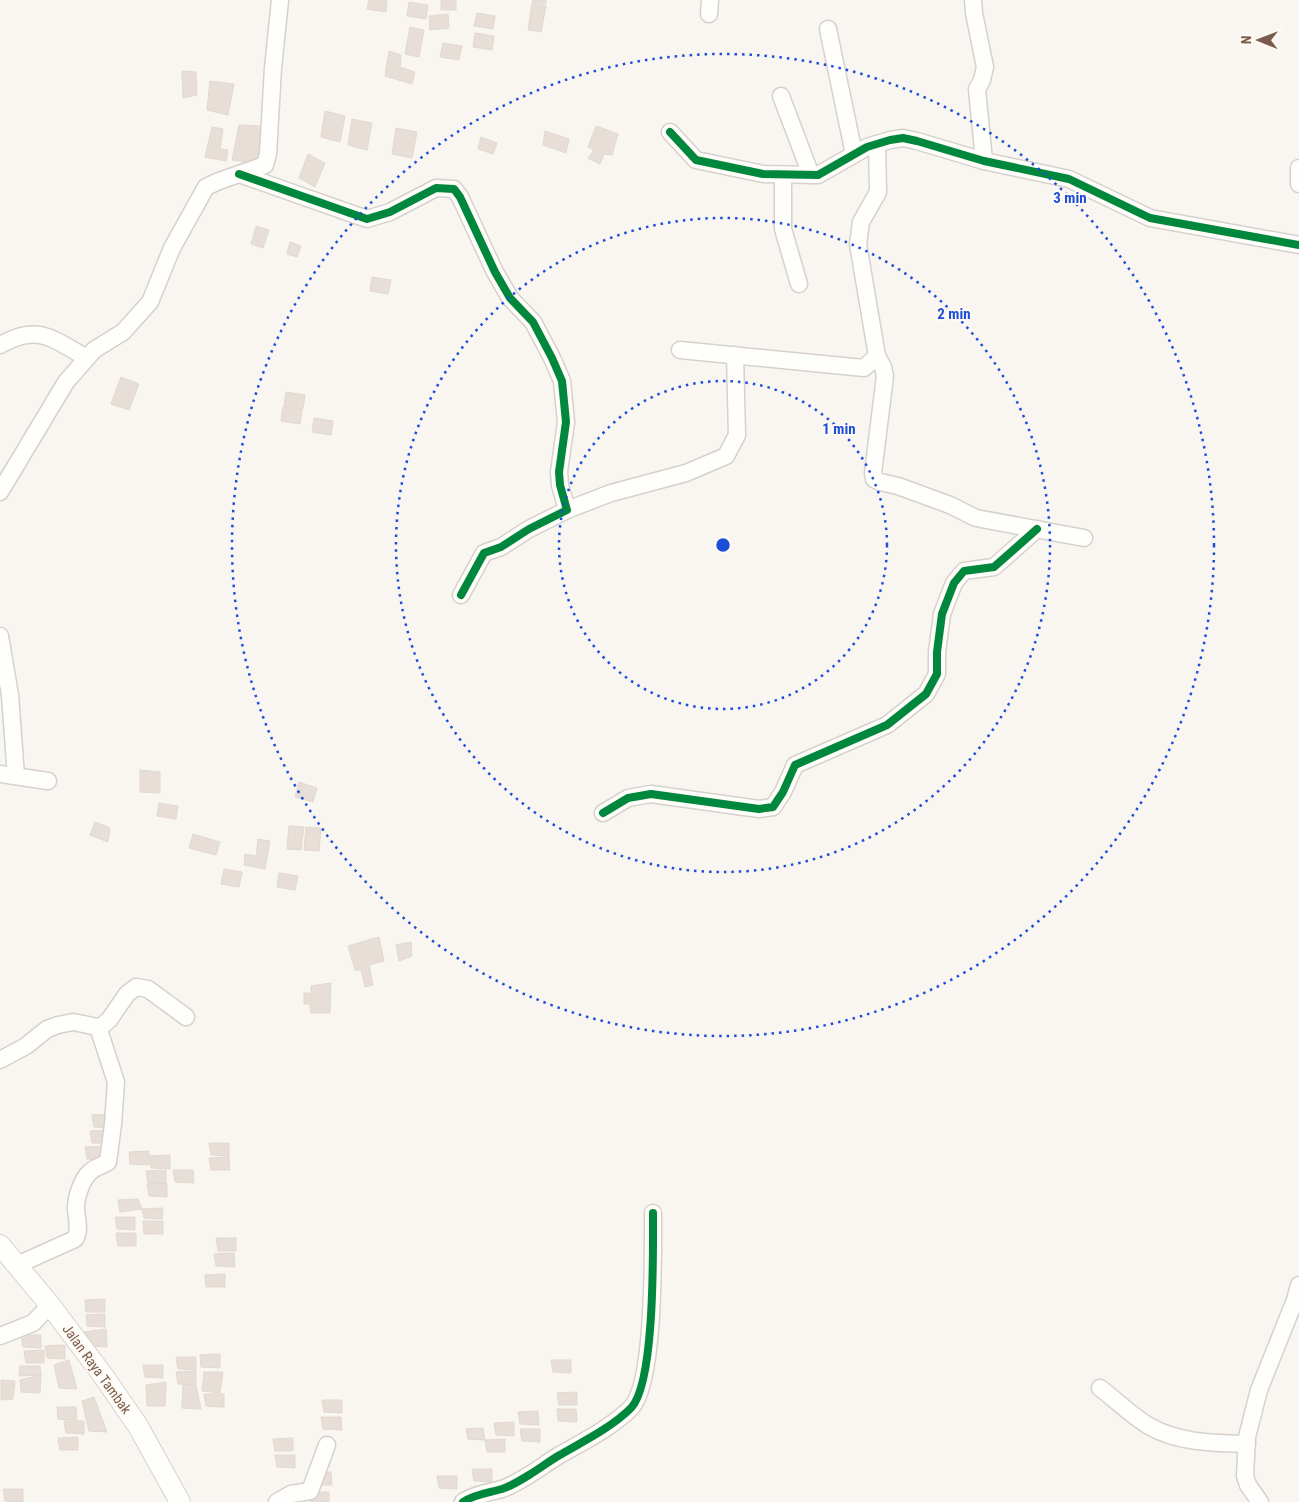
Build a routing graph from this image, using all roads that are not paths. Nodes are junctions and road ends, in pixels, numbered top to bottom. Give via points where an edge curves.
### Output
1 (280, 0) edge
2 (973, 0) edge
3 (828, 29) dead end
4 (781, 96) dead end
5 (670, 132) dead end
6 (877, 144) junction
7 (854, 154) junction
8 (984, 161) junction
9 (1299, 168) edge
10 (239, 174) junction
11 (783, 174) junction
12 (811, 175) junction
13 (1299, 184) edge
14 (1292, 244) edge
15 (1299, 258) edge
16 (799, 284) dead end
17 (0, 345) edge
18 (680, 350) dead end
19 (735, 355) junction
20 (877, 356) junction
21 (87, 358) junction
22 (0, 492) edge
23 (567, 510) junction
24 (1037, 530) junction
25 (1084, 538) dead end
26 (461, 595) dead end
27 (0, 636) edge
28 (8, 775) edge
29 (48, 781) dead end
30 (603, 813) dead end
31 (186, 1017) dead end
32 (98, 1027) junction
33 (0, 1060) edge
34 (654, 1214) dead end
35 (0, 1245) edge
36 (17, 1265) junction
37 (1299, 1285) edge
38 (50, 1305) junction
39 (0, 1336) edge
40 (1100, 1388) dead end
41 (327, 1444) dead end
42 (1247, 1444) junction
43 (180, 1502) edge
44 (277, 1502) edge
45 (463, 1502) edge
46 (1260, 1502) edge

1 - 10 street via 267,162 263,167
2 - 8 street via 985,67 977,89
3 - 7 street
4 - 12 street
5 - 11 street via 696,160 763,174
6 - 7 street
6 - 8 street via 903,138
6 - 20 street via 878,192 861,222 858,244
7 - 12 street via 818,175
8 - 14 street via 1069,179 1150,218
9 - 13 street
10 - 21 street via 206,187 172,248 150,302 123,332
10 - 23 street via 367,219 390,212 436,188 454,189 495,272 510,298 533,322 562,381 566,422 559,472
11 - 12 street
11 - 16 street via 783,229
14 - 15 street
17 - 21 street via 29,334 44,335
18 - 19 street
19 - 20 street via 864,368
19 - 23 street via 737,435 726,456 686,473 611,493
20 - 24 street via 885,376 874,479 950,505 976,518
21 - 22 street via 66,382
23 - 26 street via 484,553
24 - 25 street
24 - 30 street via 994,567 964,571 954,583 942,614 937,674 926,694 887,725 795,764 773,807 760,809 651,794 628,798
27 - 28 street via 10,694
28 - 29 street
31 - 32 street via 148,989 136,987 127,994 109,1020
32 - 33 street via 73,1022 58,1025
32 - 36 street via 116,1082 108,1162 90,1172 84,1180 76,1206 76,1239
34 - 45 street via 649,1344 641,1390 632,1407 530,1474 504,1488
35 - 36 street, Jalan Raya Tambak
36 - 38 street, Jalan Raya Tambak
37 - 42 street via 1259,1390
38 - 39 street via 33,1323
38 - 43 street, Jalan Raya Tambak via 138,1426
40 - 42 street via 1148,1426 1162,1432 1210,1443
41 - 44 street via 310,1491 291,1494
42 - 46 street via 1245,1476

